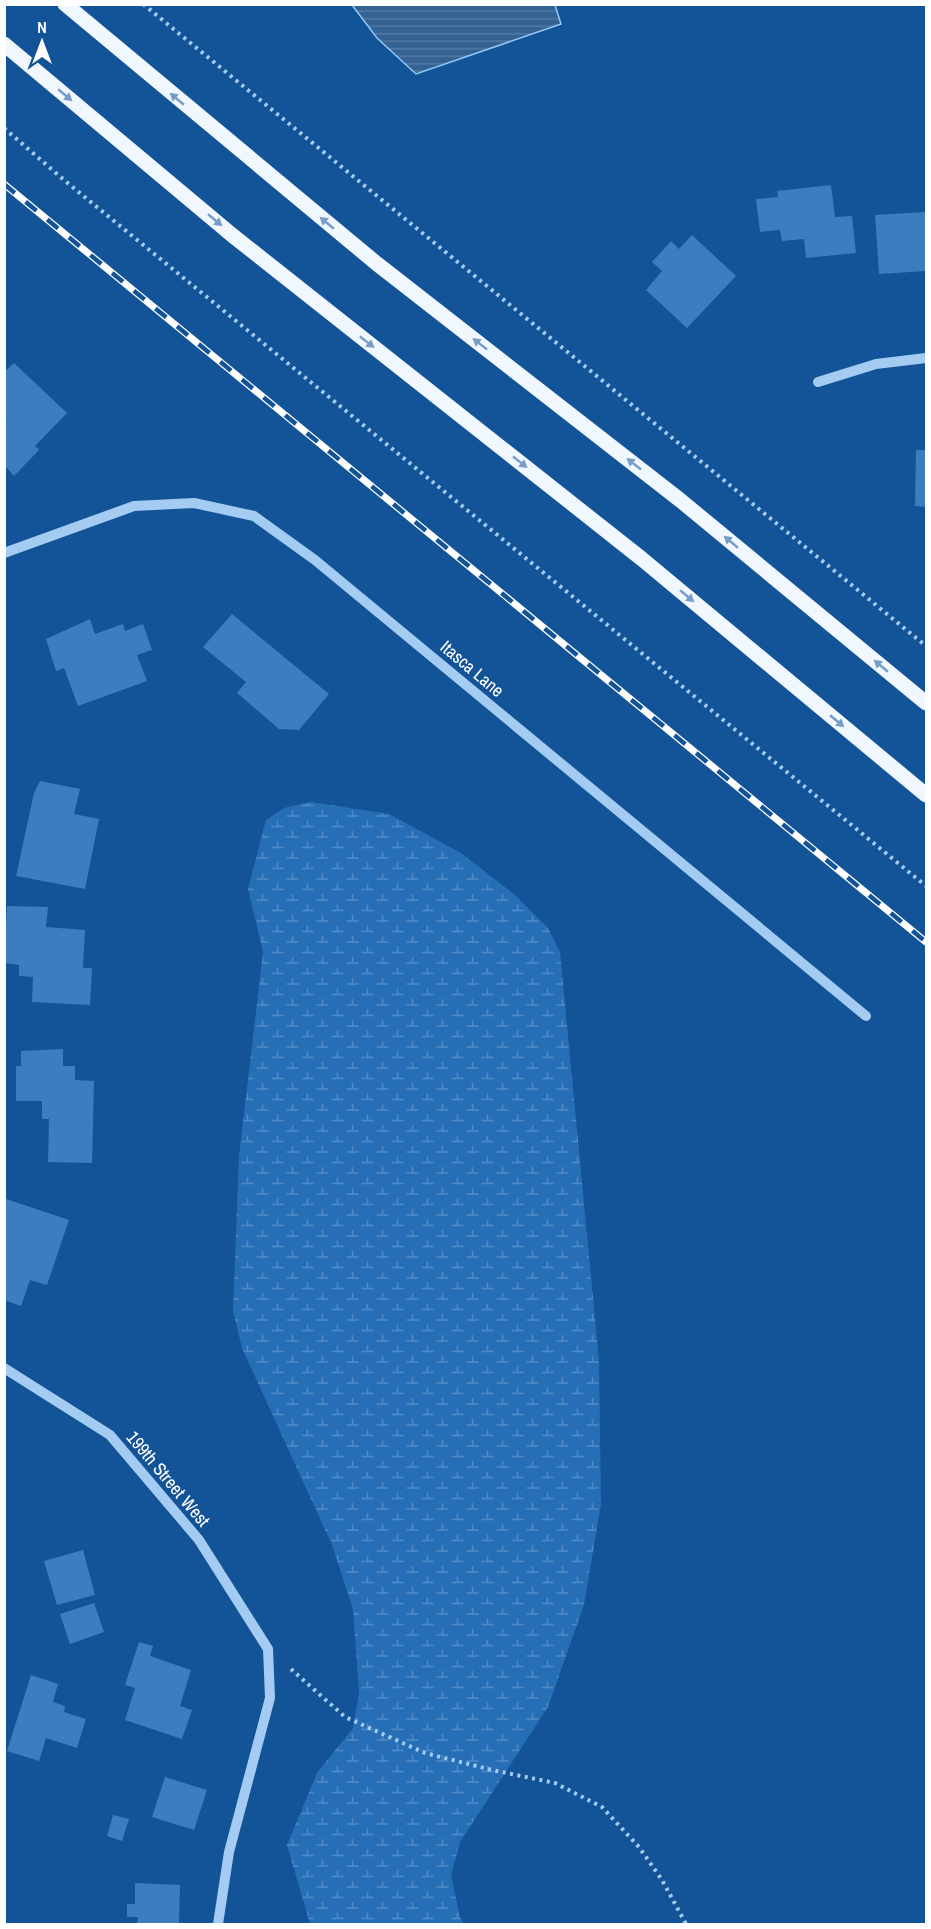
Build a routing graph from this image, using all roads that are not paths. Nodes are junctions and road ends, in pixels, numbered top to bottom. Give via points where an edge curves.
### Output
1 (65, 4) edge
2 (4, 44) edge
3 (927, 358) edge
4 (818, 382) dead end
5 (4, 553) edge
6 (927, 703) edge
7 (927, 795) edge
8 (866, 1016) dead end
9 (4, 1368) edge
10 (218, 1924) edge

6 -> 1 main road via 680,500 376,263
2 -> 7 main road via 232,235 642,559
3 - 4 street via 876,364
5 - 8 street, Itasca Lane via 134,506 194,503 254,516 315,560
9 - 10 street, 199th Street West via 110,1436 199,1540 268,1649 270,1698 229,1852

